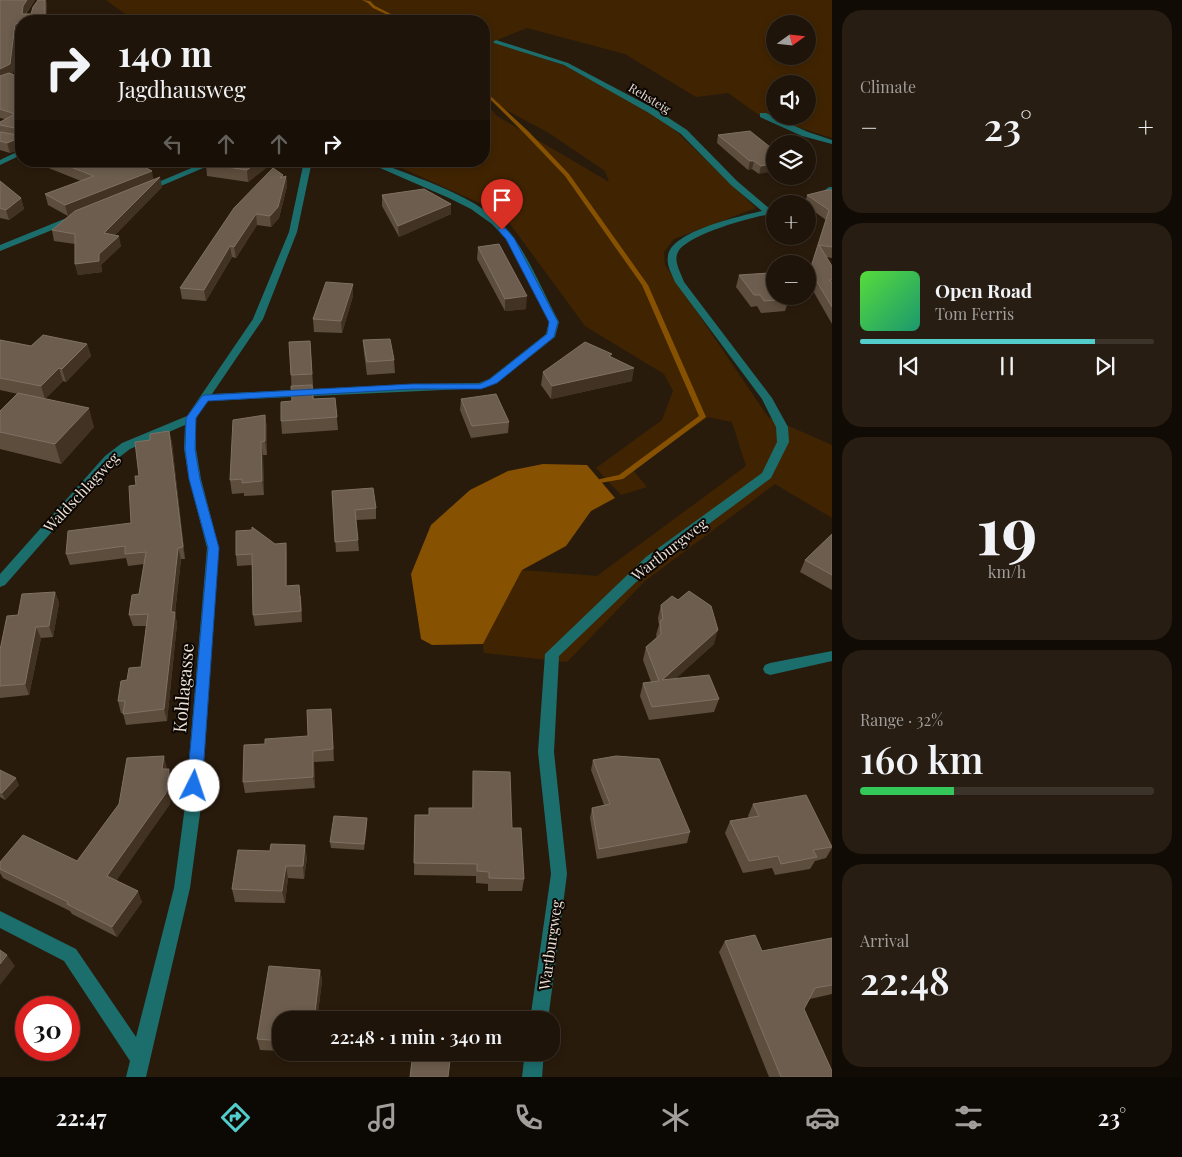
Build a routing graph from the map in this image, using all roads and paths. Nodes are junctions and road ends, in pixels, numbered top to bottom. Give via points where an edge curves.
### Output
1 (496, 42) dead end
2 (15, 78) edge
3 (0, 83) edge
4 (763, 115) dead end
5 (832, 142) edge
6 (15, 155) edge
7 (0, 163) edge
8 (201, 167) edge
9 (307, 167) edge
10 (382, 167) edge
11 (832, 189) edge
12 (138, 192) edge
13 (816, 198) edge
14 (766, 207) edge
15 (766, 212) edge
16 (82, 214) edge
17 (0, 248) edge
18 (205, 398) junction
19 (191, 418) junction
20 (0, 582) edge
21 (832, 656) edge
22 (770, 669) dead end
23 (0, 920) edge
24 (541, 1011) edge
25 (140, 1059) junction
26 (534, 1061) edge
27 (136, 1077) edge
28 (532, 1077) edge

1 - 14 street, Rehsteig via 566,64 652,112 684,132 734,183
2 - 3 street
4 - 5 street
6 - 7 street
8 - 12 street
9 - 18 street via 293,232 272,288 258,319
10 - 18 street via 452,196 495,222 510,238 554,322 551,335 494,381 481,386 412,386
11 - 13 street
15 - 24 street, Wartburgweg via 691,236 673,251 672,264 680,282 766,398 782,427 783,442 767,475 651,560 552,654 546,752 560,874
16 - 17 street
18 - 19 street
19 - 20 street, Waldschlagweg via 126,446 109,458
19 - 25 street, Kohlagasse via 190,449 195,479 213,548 194,796 182,888
21 - 22 street
23 - 25 street via 70,955
25 - 27 street, Kohlagasse
26 - 28 street

